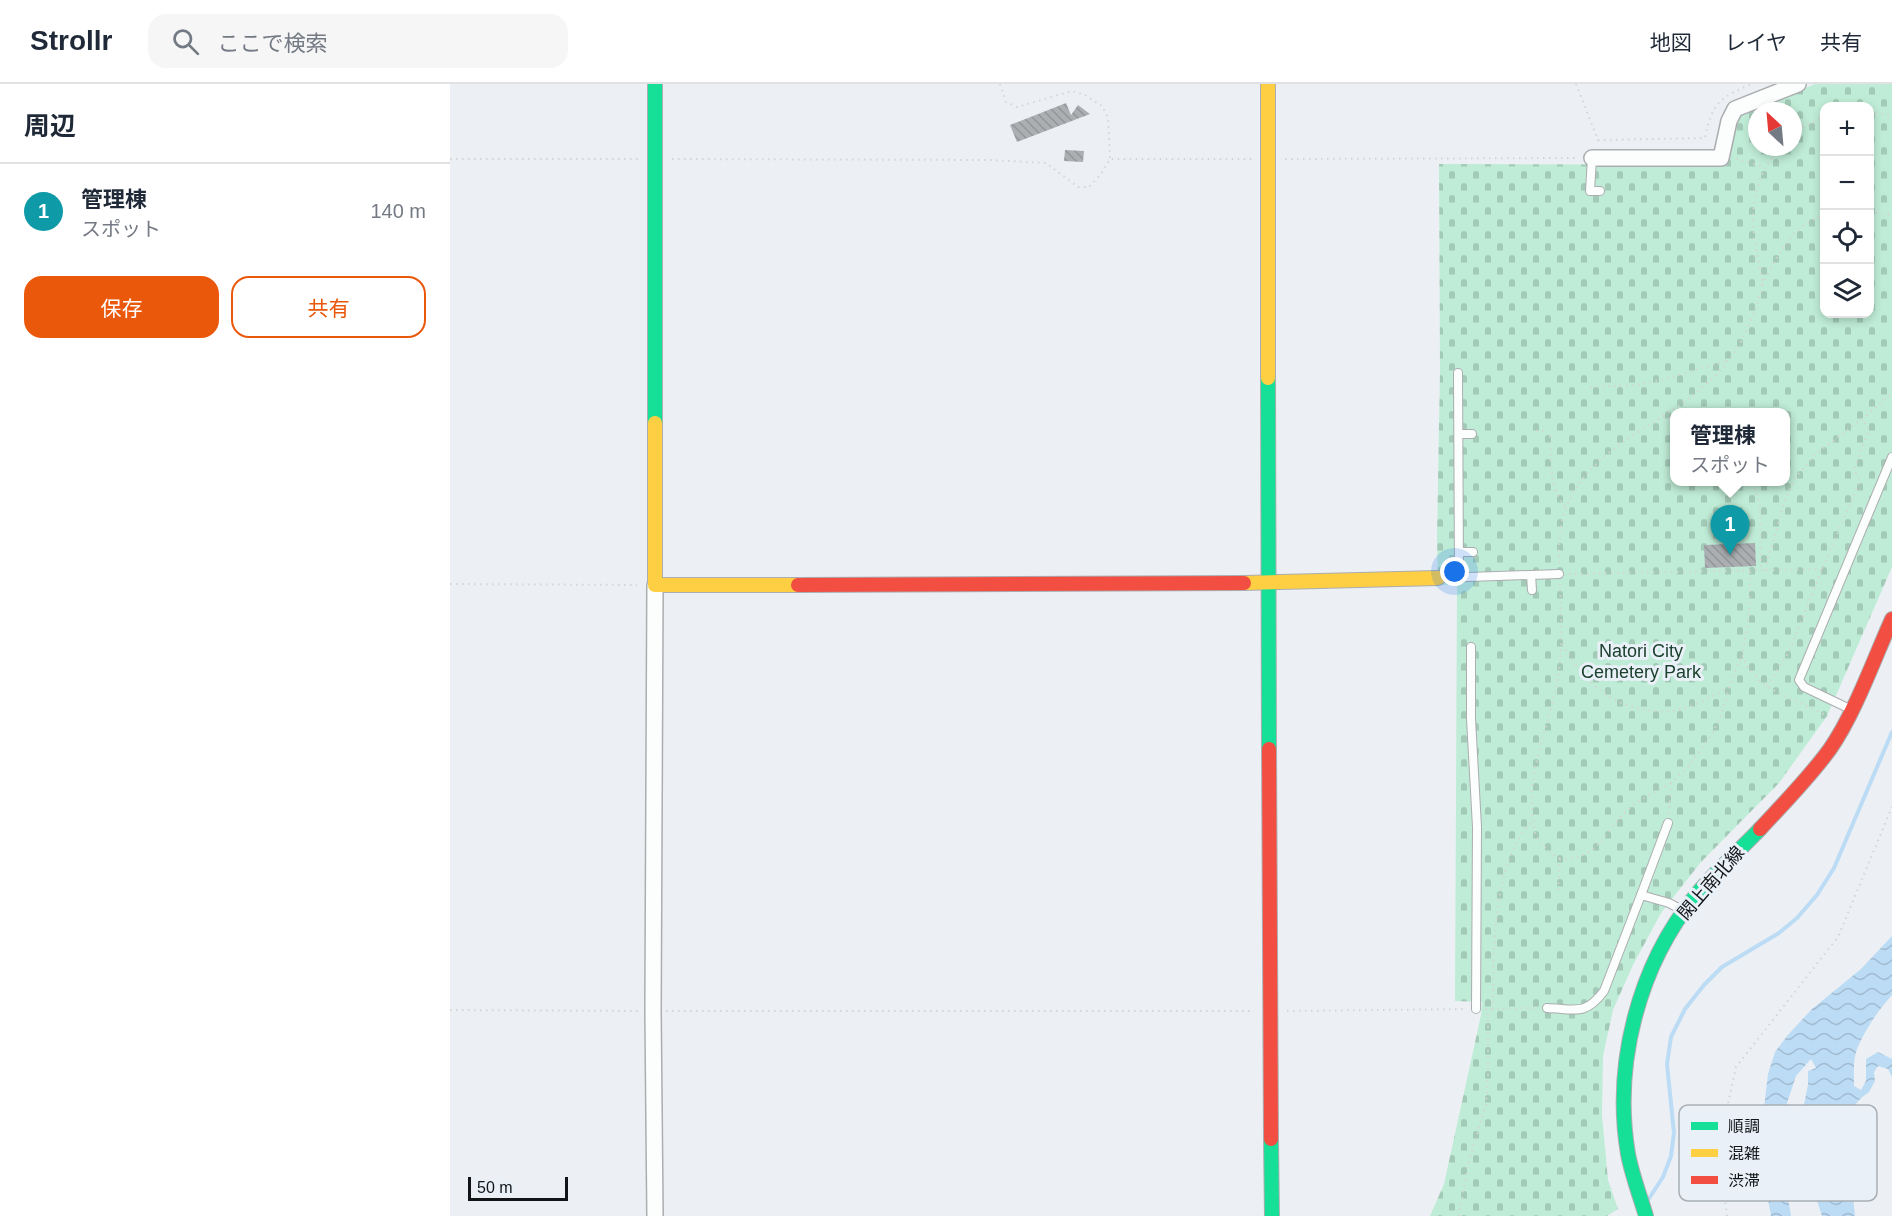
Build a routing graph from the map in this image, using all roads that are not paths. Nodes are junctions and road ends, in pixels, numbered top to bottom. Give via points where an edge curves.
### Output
1 (656, 84) edge
2 (1268, 84) edge
3 (1798, 84) edge
4 (1592, 158) joint
5 (1600, 191) dead end
6 (1458, 373) dead end
7 (1459, 434) junction
8 (1472, 434) dead end
9 (1892, 457) edge
10 (1459, 552) junction
11 (1473, 552) dead end
12 (1560, 574) road end
13 (1532, 575) junction
14 (1438, 578) joint
15 (1459, 578) junction
16 (1270, 583) junction
17 (655, 585) junction
18 (1532, 590) dead end
19 (1892, 619) edge
20 (1471, 647) dead end
21 (1851, 710) junction
22 (1668, 823) road end
23 (1641, 895) junction
24 (1683, 911) junction
25 (1547, 1008) road end
26 (1476, 1009) road end
27 (655, 1216) edge
28 (1272, 1216) edge
29 (1646, 1216) edge

1 - 17 street
2 - 16 street
3 - 4 street via 1735,109 1721,158
4 - 5 lane via 1590,191
6 - 7 lane
7 - 8 lane
7 - 10 lane
9 - 21 lane via 1799,680 1804,687
10 - 11 lane
10 - 15 lane
12 - 13 lane
13 - 15 lane
13 - 18 lane
14 - 15 lane
14 - 16 street
16 - 17 street
16 - 28 street
17 - 27 street
19 - 21 street, 閖上南北線
20 - 26 lane via 1477,827
21 - 24 street, 閖上南北線 via 1832,747 1801,786
22 - 23 lane
23 - 24 lane
23 - 25 lane via 1604,991 1595,1003 1584,1009
24 - 29 street, 閖上南北線 via 1650,969 1635,1014 1625,1077 1624,1119 1629,1156

